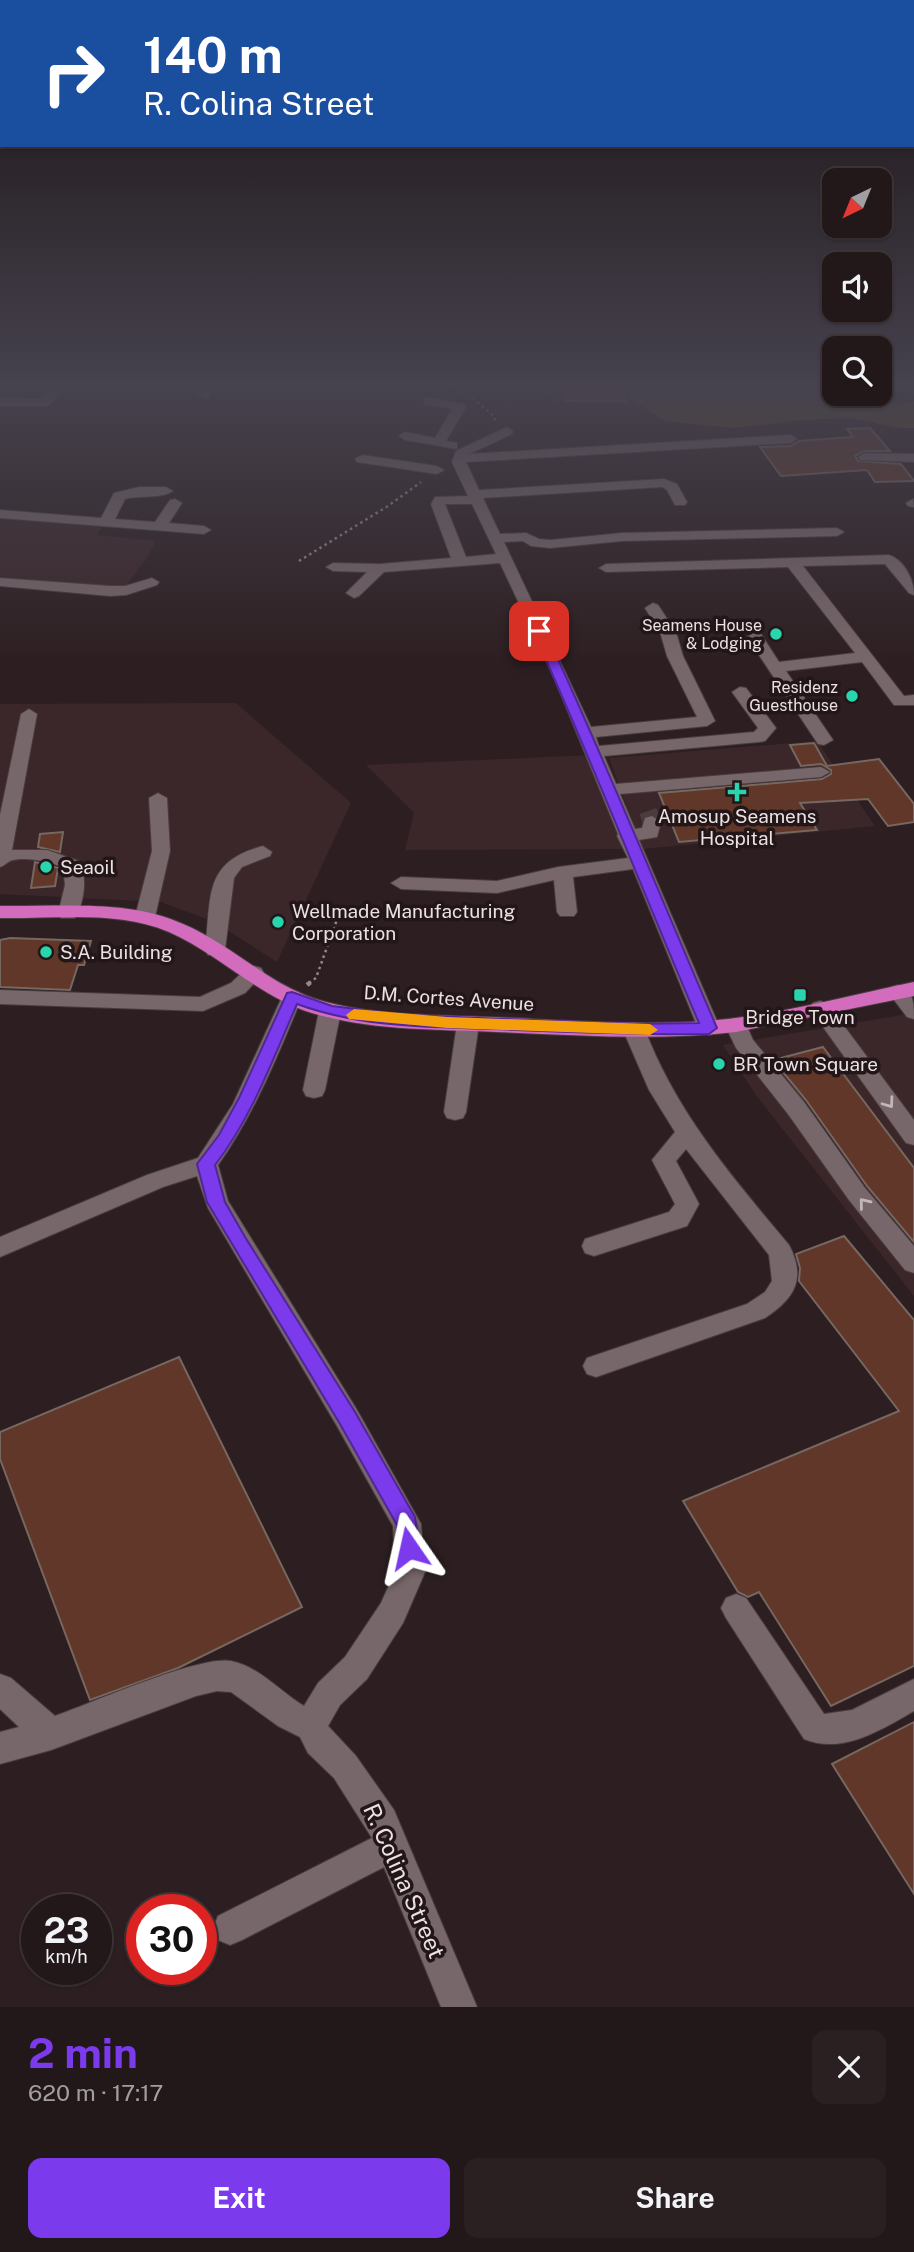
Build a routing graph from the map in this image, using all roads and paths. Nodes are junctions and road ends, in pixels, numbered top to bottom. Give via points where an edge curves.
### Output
1 (427, 477) edge
2 (469, 477) edge
3 (166, 491) dead end
4 (477, 497) junction
5 (680, 502) dead end
6 (175, 503) dead end
7 (0, 514) edge
8 (106, 522) junction
9 (159, 527) junction
10 (204, 530) dead end
11 (837, 532) dead end
12 (495, 538) junction
13 (504, 558) junction
14 (299, 561) dead end
15 (460, 561) junction
16 (794, 564) junction
17 (333, 567) dead end
18 (380, 568) junction
19 (606, 568) dead end
20 (0, 582) edge
21 (152, 582) dead end
22 (914, 590) edge
23 (354, 593) dead end
24 (653, 608) dead end
25 (755, 637) dead end
26 (867, 657) junction
27 (774, 667) junction
28 (740, 692) dead end
29 (914, 700) edge
30 (29, 714) dead end
31 (824, 740) dead end
32 (589, 743) junction
33 (821, 772) dead end
34 (636, 788) junction
35 (607, 790) junction
36 (158, 799) dead end
37 (626, 836) junction
38 (262, 852) dead end
39 (0, 858) edge
40 (640, 862) junction
41 (563, 873) junction
42 (401, 883) dead end
43 (340, 911) dead end
44 (0, 912) edge
45 (567, 912) dead end
46 (68, 914) junction
47 (145, 917) junction
48 (215, 950) junction
49 (254, 973) junction
50 (906, 990) edge
51 (0, 997) edge
52 (292, 997) junction
53 (820, 1008) junction
54 (330, 1011) junction
55 (914, 1012) edge
56 (468, 1024) junction
57 (736, 1026) junction
58 (709, 1028) junction
59 (634, 1030) junction
60 (314, 1090) dead end
61 (455, 1112) dead end
62 (688, 1131) junction
63 (914, 1137) edge
64 (206, 1164) junction
65 (594, 1246) dead end
66 (0, 1247) edge
67 (914, 1264) edge
68 (596, 1366) dead end
69 (736, 1608) dead end
70 (0, 1689) edge
71 (914, 1694) edge
72 (311, 1725) junction
73 (51, 1734) junction
74 (0, 1748) edge
75 (392, 1844) junction
76 (230, 1928) dead end
77 (459, 2007) edge

1 - 14 path
2 - 4 street
3 - 8 street via 119,496
4 - 5 street via 664,483
4 - 12 street
4 - 15 street via 438,503
6 - 9 street
7 - 8 street
8 - 9 street
9 - 10 street
11 - 12 street via 622,537 550,544 526,537
12 - 13 street
13 - 15 street
13 - 32 street
15 - 18 street
16 - 19 street
16 - 22 street via 889,559
16 - 26 street
17 - 18 street
18 - 23 street
20 - 21 street via 110,592
24 - 32 street via 707,720
25 - 27 street
26 - 27 street
26 - 29 street via 900,701
27 - 31 street
28 - 32 street via 767,728 760,737
30 - 39 street
32 - 35 street
33 - 34 street
34 - 35 street
34 - 37 street via 650,816 650,833
35 - 37 street
36 - 47 street via 161,851
37 - 40 street
38 - 48 street via 235,863 224,878
39 - 46 street via 65,859 72,865 75,885
40 - 41 street
40 - 58 street
41 - 42 street via 497,887
41 - 45 street
43 - 52 path via 316,978
44 - 46 highway, D.M. Cortes Avenue
46 - 47 highway, D.M. Cortes Avenue
47 - 48 highway, D.M. Cortes Avenue via 177,928
48 - 49 highway, D.M. Cortes Avenue
49 - 51 street via 238,988 203,1004
49 - 52 highway, D.M. Cortes Avenue
50 - 53 highway, D.M. Cortes Avenue
50 - 55 street
52 - 54 highway, D.M. Cortes Avenue
52 - 64 street via 226,1139
53 - 57 highway, D.M. Cortes Avenue
53 -> 63 street
54 - 56 highway, D.M. Cortes Avenue
54 - 60 street
56 - 59 highway, D.M. Cortes Avenue
56 - 61 street
57 - 58 highway, D.M. Cortes Avenue
67 -> 57 street via 744,1043
58 - 59 highway, D.M. Cortes Avenue
59 - 62 street via 643,1058
62 - 65 street via 664,1160 687,1204 685,1211 678,1219
62 - 68 street via 780,1252 786,1275 780,1296 756,1311
64 - 66 street via 133,1189
64 - 72 street via 216,1202 238,1242 407,1524 410,1572 392,1614 356,1668 329,1694
69 - 71 street via 815,1728 841,1731
70 - 73 street
72 - 73 street via 296,1721 255,1688 227,1675 191,1682
72 - 75 street, R. Colina Street via 319,1742 364,1793
73 - 74 street
75 - 76 street
75 - 77 street, R. Colina Street

